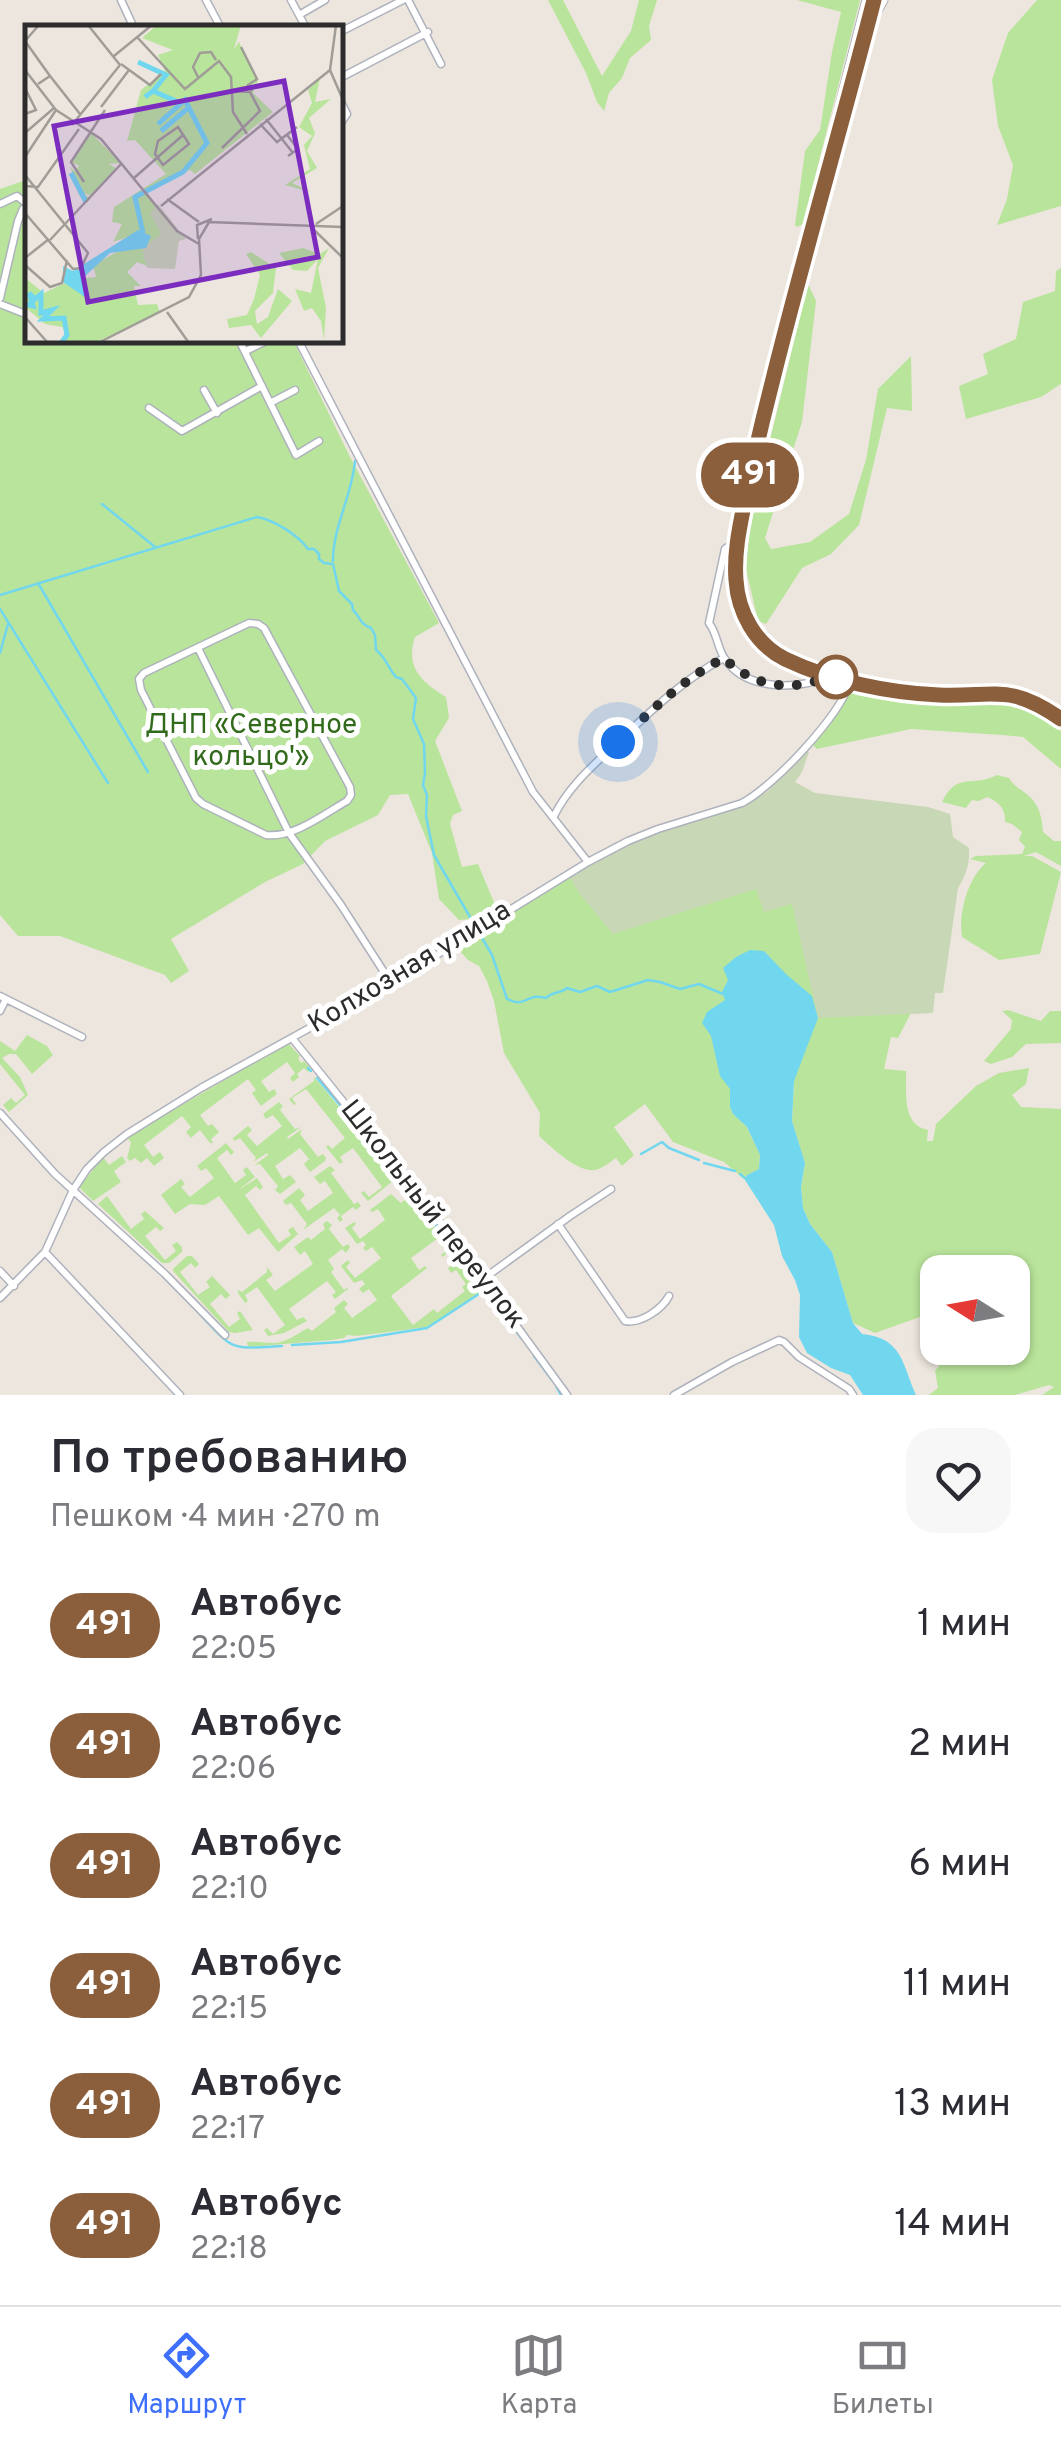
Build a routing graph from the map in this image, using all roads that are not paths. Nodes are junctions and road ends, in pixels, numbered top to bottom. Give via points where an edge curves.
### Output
1 (121, 0) edge
2 (206, 0) edge
3 (291, 0) edge
4 (325, 0) edge
5 (405, 0) edge
6 (883, 0) edge
7 (867, 3) edge
8 (300, 15) junction
9 (133, 25) edge
10 (219, 25) edge
11 (305, 25) edge
12 (867, 27) junction
13 (342, 31) edge
14 (426, 33) junction
15 (442, 64) dead end
16 (342, 77) edge
17 (0, 204) edge
18 (25, 204) edge
19 (25, 208) edge
20 (810, 232) junction
21 (0, 301) edge
22 (25, 314) edge
23 (240, 342) edge
24 (264, 342) edge
25 (299, 342) edge
26 (246, 352) junction
27 (262, 386) junction
28 (204, 390) dead end
29 (295, 390) dead end
30 (270, 402) junction
31 (149, 408) dead end
32 (217, 413) junction
33 (320, 441) dead end
34 (737, 540) junction
35 (198, 648) junction
36 (724, 658) junction
37 (829, 675) junction
38 (850, 681) junction
39 (1061, 719) edge
40 (554, 816) junction
41 (289, 832) junction
42 (588, 862) junction
43 (390, 984) junction
44 (3, 997) edge
45 (0, 1011) edge
46 (82, 1038) dead end
47 (292, 1038) junction
48 (0, 1114) edge
49 (611, 1189) dead end
50 (73, 1190) junction
51 (558, 1224) junction
52 (45, 1252) junction
53 (0, 1271) edge
54 (483, 1279) junction
55 (14, 1286) junction
56 (670, 1296) dead end
57 (0, 1298) edge
58 (226, 1334) dead end
59 (851, 1392) edge
60 (180, 1395) edge
61 (568, 1395) edge
62 (674, 1395) edge

1 - 9 street
2 - 10 street
3 - 8 street
4 - 8 street
5 - 13 street
5 - 14 street
6 - 12 main road
7 - 12 main road
7 - 20 main road
8 - 11 street
12 - 20 main road
14 - 15 street
14 - 16 street
17 - 18 street via 17,196
19 - 21 street
20 - 34 main road
21 - 22 street
23 - 26 street
24 - 26 street
25 - 40 street via 534,792
26 - 27 street
27 - 30 street
27 - 32 street
28 - 32 street
29 - 30 street
30 - 33 street via 296,455
31 - 32 street via 182,431
34 - 36 street via 725,549 709,623
34 - 37 main road via 735,577 751,630 782,658
35 - 41 street
35 - 41 street via 144,672 141,690 196,798 266,835
35 - 41 street via 249,623 264,628 350,787 347,801
36 - 37 street via 755,681 778,685
36 - 40 street via 669,694 592,766
37 - 38 main road
38 - 39 main road via 939,695 1005,693
38 - 42 street, Колхозная улица via 839,704 766,789 628,840
40 - 42 street
41 - 43 street
42 - 43 street, Колхозная улица
43 - 47 street, Колхозная улица
44 - 45 street
44 - 46 street
47 - 50 street, Колхозная улица via 127,1134
47 - 54 street, Школьный переулок
48 - 50 street
49 - 51 street
50 - 52 street, Колхозная улица
50 - 58 street
51 - 54 street
51 - 56 street via 626,1320 640,1320
52 - 55 street, Колхозная улица
52 - 60 street
53 - 55 street
54 - 61 street, Школьный переулок
55 - 57 street, Колхозная улица
59 - 62 street via 779,1340

